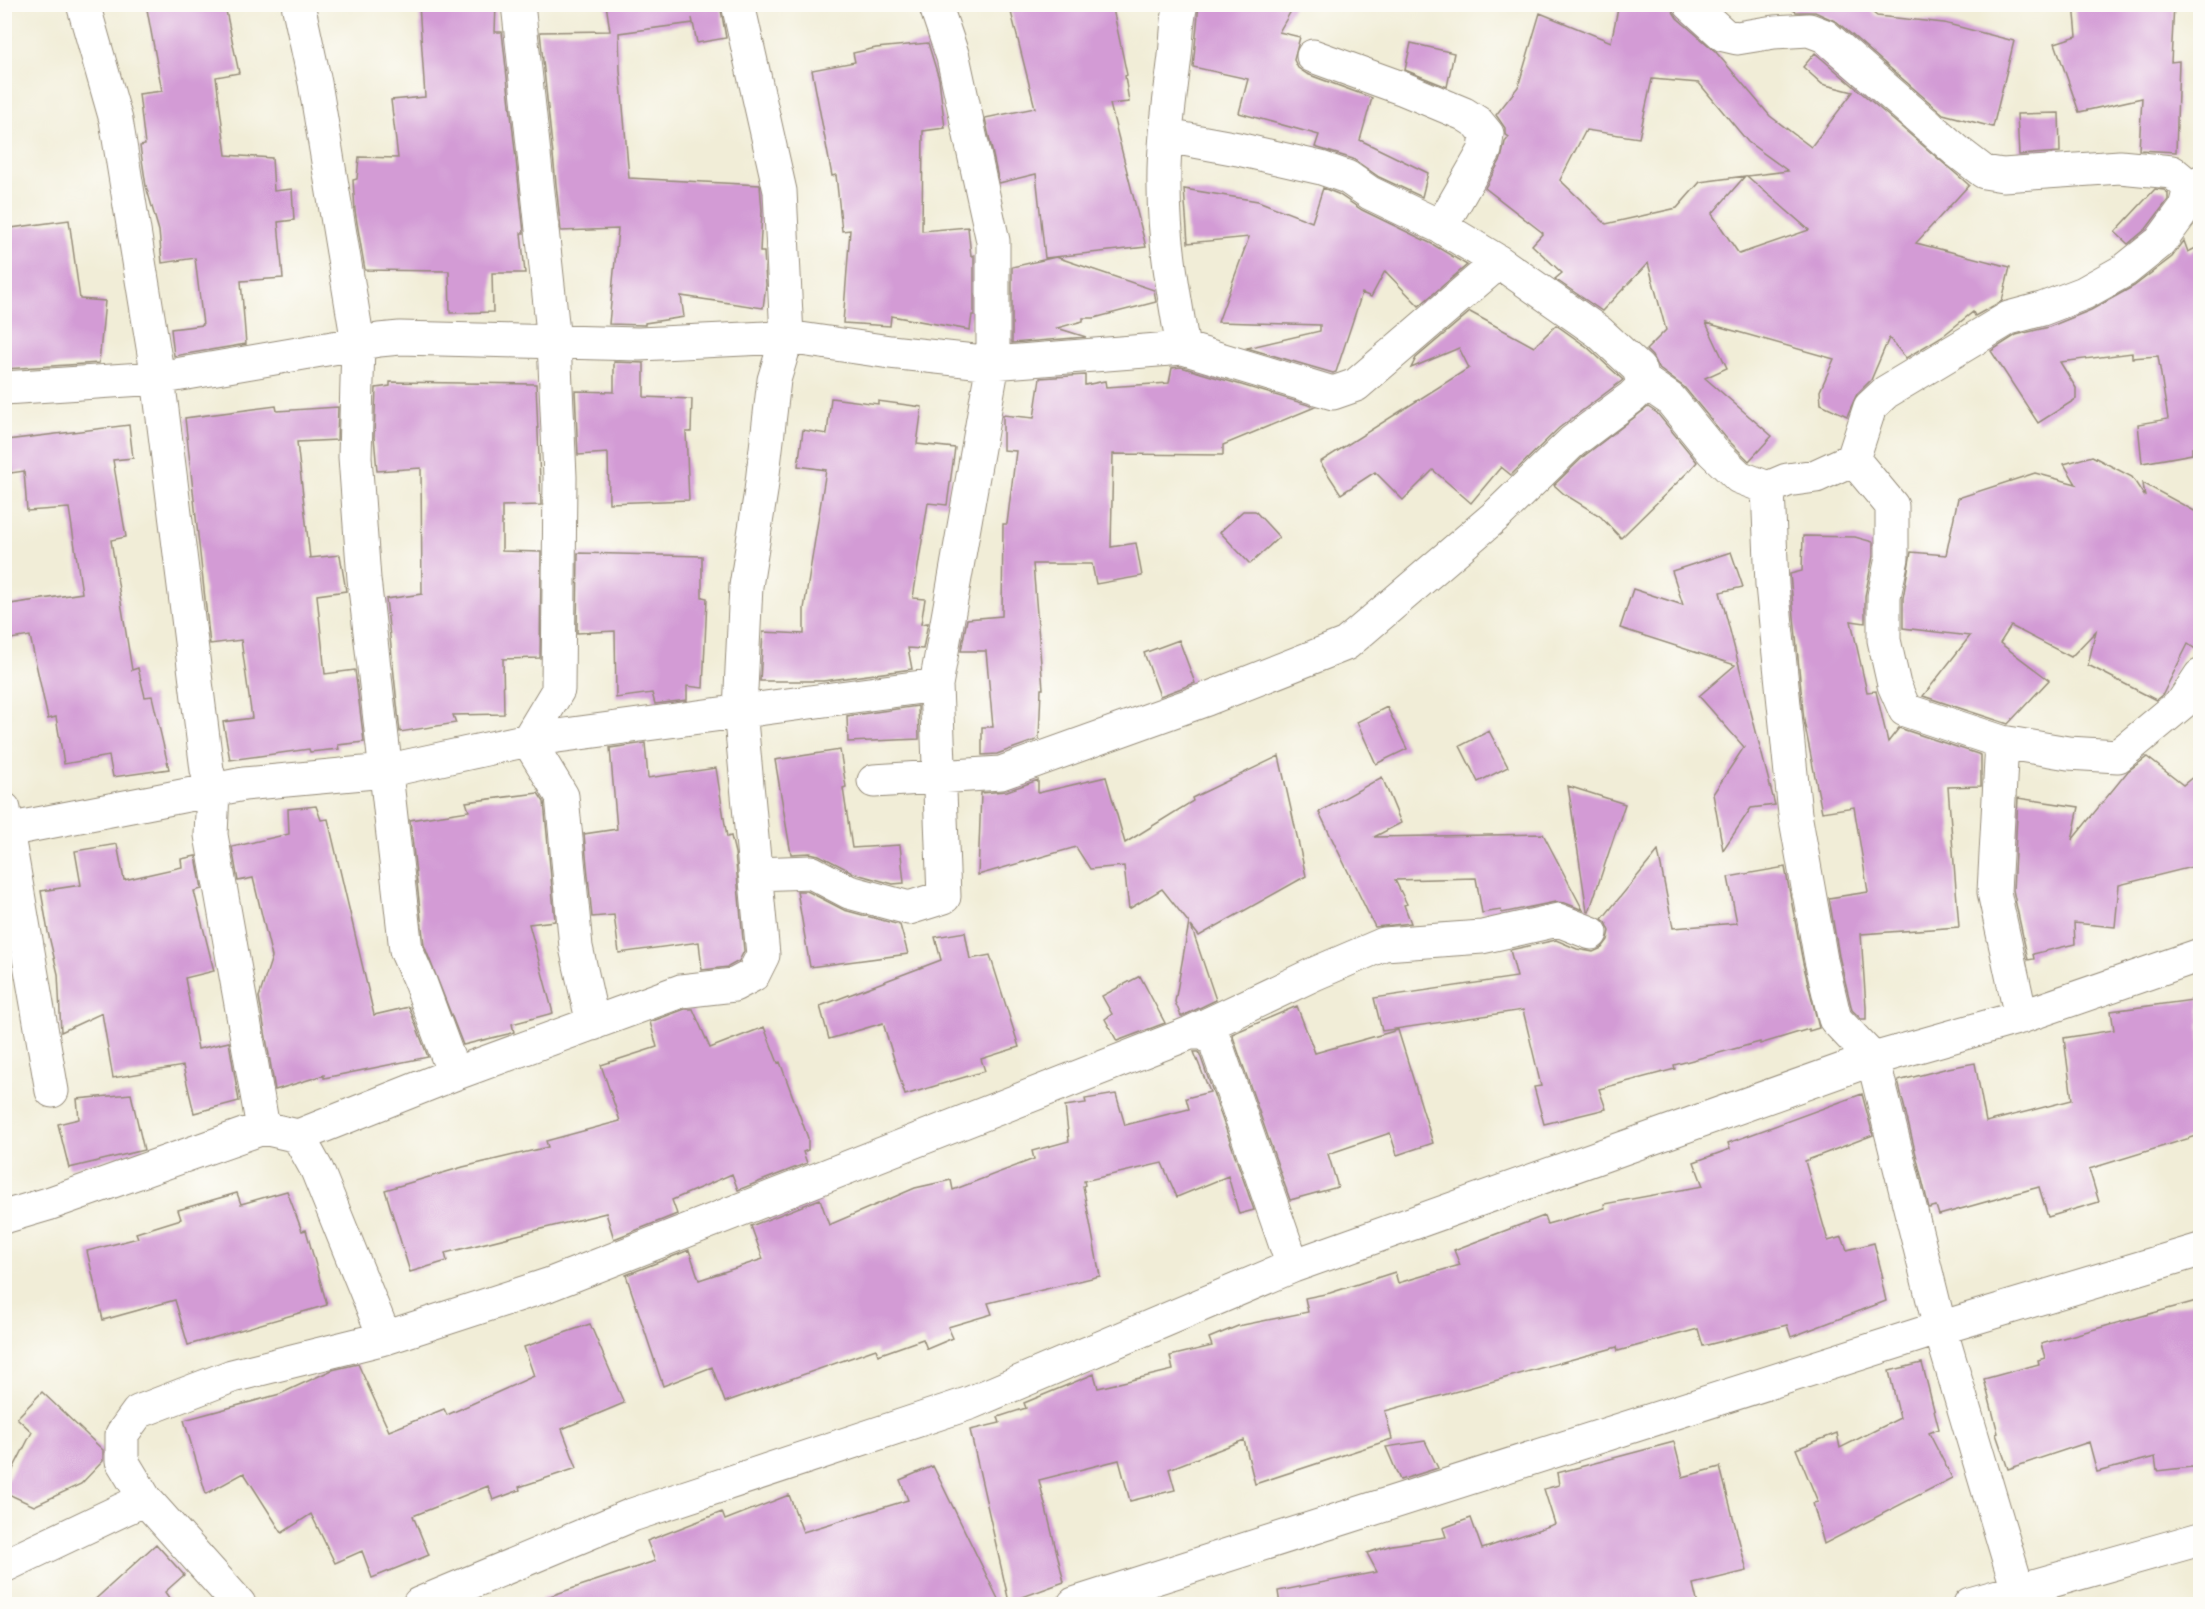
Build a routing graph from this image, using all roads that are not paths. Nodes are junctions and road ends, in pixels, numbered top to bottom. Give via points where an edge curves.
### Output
1 (83, 4) edge
2 (298, 4) edge
3 (518, 4) edge
4 (738, 4) edge
5 (935, 4) edge
6 (1181, 4) edge
7 (1690, 4) edge
8 (1313, 56) dead end
9 (1167, 136) junction
10 (2195, 185) edge
11 (1441, 227) junction
12 (1499, 262) junction
13 (787, 337) junction
14 (554, 342) junction
15 (358, 343) junction
16 (1183, 348) junction
17 (993, 363) junction
18 (158, 378) junction
19 (1642, 380) junction
20 (4, 388) edge
21 (1853, 459) junction
22 (1768, 488) junction
23 (2200, 676) edge
24 (936, 686) junction
25 (740, 710) junction
26 (528, 740) junction
27 (2002, 742) junction
28 (385, 771) junction
29 (940, 777) junction
30 (874, 781) dead end
31 (213, 791) junction
32 (5, 824) edge
33 (755, 874) junction
34 (1591, 933) dead end
35 (2200, 955) edge
36 (2021, 1017) junction
37 (593, 1024) junction
38 (1190, 1033) junction
39 (1873, 1059) junction
40 (454, 1074) junction
41 (52, 1091) dead end
42 (263, 1128) junction
43 (298, 1136) junction
44 (4, 1217) edge
45 (2200, 1250) edge
46 (1293, 1266) junction
47 (1940, 1328) junction
48 (385, 1338) junction
49 (145, 1498) junction
50 (2200, 1539) edge
51 (4, 1566) edge
52 (2020, 1597) edge
53 (239, 1605) edge
54 (419, 1605) edge
55 (1074, 1605) edge
56 (1970, 1605) edge

1 - 18 street via 116,120
2 - 15 street
3 - 14 street
4 - 13 street via 780,191
5 - 17 street via 953,57 993,241
6 - 9 street
7 - 10 street via 1724,35 1737,38 1809,30 1825,36 1984,172 2003,175 2120,167 2172,172
8 - 11 street via 1464,114 1487,134 1485,150
9 - 11 street via 1321,168 1347,177 1370,193
9 - 16 street via 1164,190 1169,264
10 - 21 street via 2185,208 2160,242 2125,270 2084,292 2009,318 1886,393 1870,407
11 - 12 street
12 - 16 street via 1356,385 1333,393
12 - 19 street via 1599,332 1639,369
13 - 14 street via 639,344
13 - 17 street
13 - 25 street via 774,380 746,586
14 - 15 street via 400,338
14 - 26 street via 560,477 558,690
15 - 18 street
15 - 28 street via 355,457
16 - 17 street
17 - 24 street
18 - 20 street
18 - 31 street via 207,770
19 - 22 street via 1670,399 1739,477
19 - 29 street via 1632,397 1572,442 1498,514 1346,644 1001,773
21 - 22 street via 1816,476 1786,480
21 - 27 street via 1892,506 1892,558 1884,596 1884,640 1894,685 1905,710
22 - 39 street via 1772,585 1795,814 1819,951 1835,1019
23 - 27 street via 2182,702 2118,756 2068,753
24 - 25 street
24 - 29 street
25 - 26 street
25 - 33 street
26 - 28 street
26 - 37 street via 562,796 576,947
27 - 36 street via 1994,892
28 - 31 street via 244,784
28 - 40 street via 406,950
29 - 30 street
29 - 33 street via 944,897 909,908 849,892 811,873
31 - 32 street
31 - 42 street via 211,835
32 - 41 street
33 - 37 street via 763,955 753,975 734,985 681,992
34 - 38 street via 1558,920 1482,937 1384,945
35 - 36 street
36 - 39 street
37 - 40 street
38 - 46 street via 1205,1033 1215,1041
38 - 48 street via 548,1285
39 - 46 street
39 - 47 street
40 - 43 street
42 - 43 street
42 - 44 street
43 - 48 street via 317,1170
45 - 47 street
46 - 54 street via 970,1403 632,1515
47 - 52 street
47 - 55 street
48 - 49 street via 232,1376 138,1412 122,1434 122,1461
49 - 51 street
49 - 53 street
50 - 52 street
52 - 56 street

